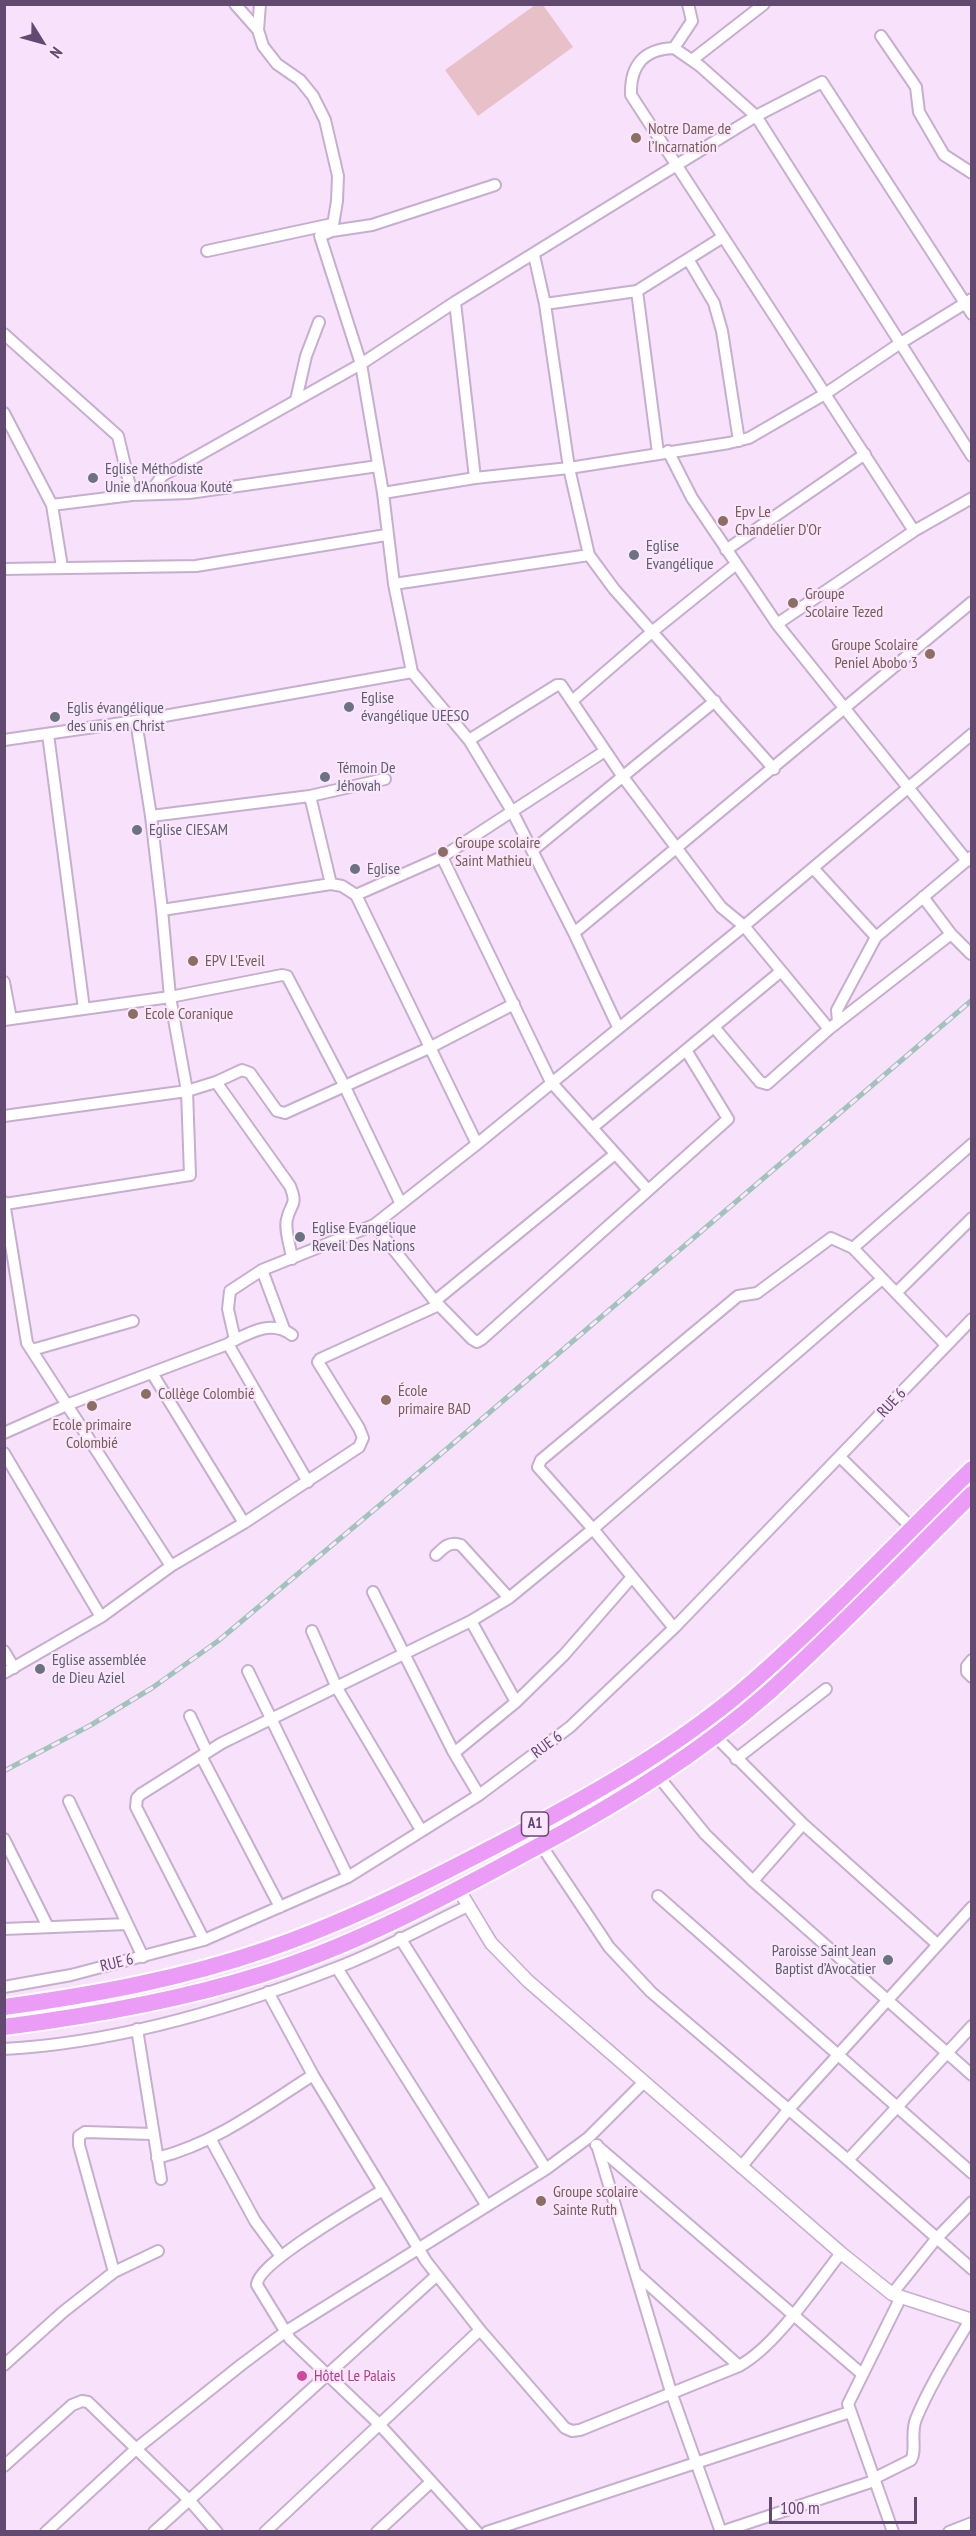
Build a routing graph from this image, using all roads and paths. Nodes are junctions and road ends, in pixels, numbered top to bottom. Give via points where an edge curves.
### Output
1 (235, 4) edge
2 (260, 4) edge
3 (688, 4) edge
4 (764, 4) edge
5 (258, 30) junction
6 (881, 36) dead end
7 (674, 48) junction
8 (692, 60) junction
9 (756, 116) junction
10 (677, 167) junction
11 (972, 173) edge
12 (495, 185) dead end
13 (332, 228) junction
14 (723, 237) junction
15 (207, 251) dead end
16 (534, 255) junction
17 (688, 259) junction
18 (637, 291) junction
19 (968, 301) edge
20 (456, 302) junction
21 (545, 304) junction
22 (972, 314) edge
23 (319, 322) dead end
24 (4, 334) edge
25 (899, 344) junction
26 (361, 364) junction
27 (825, 394) junction
28 (296, 400) junction
29 (4, 413) edge
30 (739, 441) junction
31 (663, 452) junction
32 (865, 454) junction
33 (972, 456) edge
34 (378, 466) junction
35 (569, 468) junction
36 (475, 478) junction
37 (383, 493) junction
38 (149, 494) junction
39 (132, 495) junction
40 (972, 498) edge
41 (52, 505) junction
42 (914, 531) junction
43 (386, 535) junction
44 (726, 550) junction
45 (589, 555) junction
46 (735, 565) junction
47 (62, 567) junction
48 (4, 569) edge
49 (394, 584) junction
50 (972, 602) edge
51 (777, 624) junction
52 (653, 631) junction
53 (412, 672) junction
54 (572, 701) junction
55 (715, 701) junction
56 (845, 710) junction
57 (136, 721) junction
58 (48, 734) junction
59 (972, 734) edge
60 (4, 740) edge
61 (469, 740) junction
62 (605, 751) junction
63 (774, 769) junction
64 (624, 777) junction
65 (385, 780) dead end
66 (908, 786) junction
67 (310, 796) junction
68 (513, 813) junction
69 (152, 816) junction
70 (677, 847) junction
71 (533, 850) junction
72 (442, 857) junction
73 (969, 859) edge
74 (813, 867) junction
75 (331, 884) junction
76 (356, 894) junction
77 (923, 897) junction
78 (162, 910) junction
79 (744, 926) junction
80 (574, 933) junction
81 (951, 934) junction
82 (876, 937) junction
83 (970, 954) edge
84 (780, 972) junction
85 (4, 982) edge
86 (170, 997) junction
87 (514, 1004) junction
88 (84, 1009) junction
89 (8, 1020) edge
90 (833, 1025) junction
91 (618, 1027) junction
92 (714, 1027) junction
93 (429, 1048) junction
94 (686, 1050) junction
95 (216, 1082) junction
96 (551, 1082) junction
97 (344, 1085) junction
98 (187, 1091) junction
99 (4, 1116) edge
100 (592, 1128) junction
101 (477, 1144) junction
102 (972, 1144) edge
103 (615, 1154) junction
104 (648, 1190) junction
105 (5, 1203) edge
106 (401, 1204) junction
107 (972, 1218) edge
108 (374, 1225) junction
109 (853, 1248) junction
110 (292, 1259) junction
111 (262, 1270) junction
112 (882, 1279) junction
113 (896, 1293) junction
114 (437, 1303) junction
115 (972, 1319) edge
116 (133, 1322) dead end
117 (231, 1342) junction
118 (946, 1345) junction
119 (32, 1350) junction
120 (152, 1373) junction
121 (69, 1404) junction
122 (4, 1433) edge
123 (4, 1453) edge
124 (841, 1458) junction
125 (972, 1469) edge
126 (308, 1482) junction
127 (972, 1494) edge
128 (244, 1523) junction
129 (912, 1528) junction
130 (593, 1529) junction
131 (924, 1540) junction
132 (436, 1555) dead end
133 (171, 1566) junction
134 (633, 1577) junction
135 (373, 1592) dead end
136 (509, 1598) junction
137 (101, 1617) junction
138 (471, 1622) junction
139 (674, 1628) junction
140 (312, 1630) dead end
141 (4, 1651) edge
142 (403, 1653) junction
143 (972, 1660) edge
144 (9, 1671) edge
145 (248, 1671) dead end
146 (972, 1677) edge
147 (337, 1688) junction
148 (826, 1689) dead end
149 (516, 1702) junction
150 (190, 1716) dead end
151 (272, 1720) junction
152 (714, 1735) junction
153 (454, 1753) junction
154 (204, 1754) junction
155 (736, 1759) junction
156 (658, 1776) junction
157 (479, 1795) junction
158 (69, 1801) dead end
159 (803, 1824) junction
160 (421, 1830) junction
161 (4, 1839) edge
162 (541, 1845) junction
163 (348, 1877) junction
164 (753, 1881) junction
165 (459, 1890) junction
166 (658, 1896) dead end
167 (468, 1906) junction
168 (280, 1907) junction
169 (972, 1907) edge
170 (127, 1924) junction
171 (48, 1927) junction
172 (4, 1929) edge
173 (400, 1938) junction
174 (204, 1940) junction
175 (937, 1944) junction
176 (143, 1957) junction
177 (337, 1968) junction
178 (4, 1987) edge
179 (268, 1992) junction
180 (889, 2001) junction
181 (4, 2007) edge
182 (972, 2026) edge
183 (4, 2027) edge
184 (137, 2029) junction
185 (4, 2049) edge
186 (947, 2053) junction
187 (840, 2055) junction
188 (313, 2075) junction
189 (972, 2075) edge
190 (643, 2083) junction
191 (897, 2107) junction
192 (789, 2109) junction
193 (152, 2134) junction
194 (211, 2140) junction
195 (593, 2142) junction
196 (158, 2158) junction
197 (848, 2160) junction
198 (741, 2167) junction
199 (546, 2169) junction
200 (972, 2173) edge
201 (161, 2179) dead end
202 (383, 2190) junction
203 (972, 2202) edge
204 (487, 2206) junction
205 (936, 2239) junction
206 (419, 2248) junction
207 (158, 2251) dead end
208 (841, 2253) junction
209 (280, 2255) junction
210 (972, 2269) edge
211 (114, 2272) junction
212 (636, 2274) junction
213 (436, 2276) junction
214 (896, 2295) junction
215 (792, 2314) junction
216 (971, 2320) edge
217 (480, 2330) junction
218 (285, 2332) junction
219 (4, 2365) edge
220 (739, 2366) junction
221 (327, 2374) junction
222 (862, 2374) junction
223 (671, 2392) junction
224 (850, 2412) junction
225 (379, 2424) junction
226 (137, 2448) junction
227 (696, 2462) junction
228 (4, 2466) edge
229 (873, 2480) junction
230 (431, 2482) junction
231 (190, 2501) junction
232 (972, 2523) edge
233 (46, 2532) edge
234 (154, 2532) edge
235 (217, 2532) edge
236 (265, 2532) edge
237 (377, 2532) edge
238 (477, 2532) edge
239 (487, 2532) edge
240 (721, 2532) edge
241 (893, 2532) edge
242 (949, 2532) edge

1 - 5 street
2 - 5 street
3 - 7 street via 692,21
4 - 8 street
5 - 13 street via 263,46 278,64 300,80 325,120 338,176
6 - 11 street via 916,87 919,112 944,155
7 - 8 street
7 - 10 street via 654,51 643,58 630,79 631,95
8 - 9 street
9 - 10 street
9 - 19 street via 816,83 827,86
9 - 25 street
10 - 14 street
10 - 16 street
12 - 13 street via 372,225
13 - 15 street
13 - 26 street via 320,236
14 - 17 street
14 - 27 street
16 - 20 street
16 - 21 street
17 - 18 street
17 - 30 street via 718,317
18 - 21 street
18 - 31 street
19 - 22 street
19 - 25 street
20 - 26 street
20 - 36 street
21 - 35 street
23 - 28 street
24 - 39 street via 118,436
25 - 27 street
25 - 33 street
26 - 28 street
26 - 34 street
27 - 30 street
27 - 32 street
28 - 38 street via 162,476
29 - 41 street
30 - 31 street
31 - 35 street
31 - 44 street
32 - 42 street
32 - 44 street
34 - 37 street
34 - 38 street via 189,493
35 - 36 street
35 - 45 street
36 - 37 street
37 - 43 street
38 - 39 street
39 - 41 street
40 - 42 street
41 - 47 street
42 - 51 street
43 - 47 street via 196,567
43 - 49 street
44 - 46 street
45 - 49 street
45 - 52 street
46 - 51 street
46 - 52 street
47 - 48 street
49 - 53 street
50 - 56 street
51 - 56 street
52 - 54 street
52 - 55 street
53 - 57 street
53 - 61 street
54 - 61 street via 557,685
54 - 62 street
55 - 63 street
55 - 64 street
56 - 63 street
56 - 66 street
57 - 58 street
57 - 69 street
58 - 60 street
58 - 88 street
59 - 66 street
61 - 68 street
62 - 64 street
62 - 68 street
63 - 70 street
64 - 70 street
64 - 71 street
65 - 67 street
66 - 73 street
66 - 74 street
67 - 69 street
67 - 75 street
68 - 71 street
68 - 72 street
69 - 78 street
70 - 79 street via 721,907
70 - 80 street
71 - 80 street
72 - 76 street
72 - 87 street
73 - 77 street
74 - 79 street
74 - 82 street
75 - 76 street
75 - 78 street
76 - 93 street
77 - 81 street
77 - 82 street
78 - 86 street
79 - 84 street
79 - 91 street
80 - 91 street
81 - 83 street
81 - 90 street
82 - 90 street
84 - 90 street
84 - 92 street
85 - 89 street
86 - 88 street
86 - 97 street via 287,976
86 - 98 street
87 - 93 street
87 - 96 street
88 - 89 street
90 - 92 street via 767,1084 760,1082
91 - 96 street
92 - 94 street
93 - 97 street
93 - 101 street
94 - 100 street
94 - 104 street via 728,1119
95 - 97 street via 247,1070 278,1111 285,1113
95 - 98 street
95 - 110 street via 290,1186 294,1197 286,1220
96 - 100 street
96 - 101 street
97 - 106 street
98 - 99 street
98 - 105 street via 190,1175
100 - 103 street
101 - 106 street
102 - 109 street
103 - 104 street
103 - 114 street
104 - 114 street via 482,1340 472,1339
105 - 119 street via 24,1336
106 - 108 street
107 - 113 street
108 - 110 street
108 - 114 street
109 - 112 street
109 - 130 street via 831,1238 757,1293 738,1296 541,1460 538,1467
110 - 111 street
111 - 117 street via 230,1291
111 - 117 street via 288,1332 266,1327
112 - 113 street
112 - 130 street
113 - 118 street
114 - 126 street via 320,1359 318,1365 363,1438 359,1447
115 - 118 street, RUE 6
116 - 119 street
117 - 120 street
117 - 126 street
118 - 124 street, RUE 6
119 - 121 street
120 - 121 street
120 - 128 street
121 - 122 street
121 - 133 street
123 - 137 street
124 - 129 street
124 - 139 street, RUE 6
125 - 129 main road, A1
126 - 128 street
127 - 131 main road, A1
128 - 133 street
129 - 131 street
129 - 181 main road, A1 via 755,1680 700,1723 586,1798 418,1887 288,1942 198,1971 78,1997
130 - 134 street
130 - 136 street
131 - 152 main road, A1 via 768,1693
132 - 136 street via 445,1546 461,1545
133 - 137 street
134 - 139 street
134 - 149 street
135 - 142 street
136 - 138 street
137 - 144 street
138 - 142 street
138 - 149 street
139 - 157 street, RUE 6 via 570,1727
140 - 147 street
141 - 144 street
142 - 147 street
142 - 153 street
143 - 146 street via 967,1672
145 - 151 street
147 - 151 street
147 - 160 street
148 - 155 street
149 - 153 street
150 - 154 street
151 - 154 street
151 - 163 street
152 - 155 street
152 - 156 main road, A1
153 - 157 street
154 - 168 street
154 - 174 street via 141,1794 136,1807
155 - 159 street
156 - 162 main road, A1
156 - 164 street via 705,1834
157 - 160 street, RUE 6
158 - 170 street
159 - 164 street
159 - 175 street
160 - 163 street, RUE 6
161 - 171 street
162 - 165 main road, A1
162 - 192 street via 609,1947 651,1992
163 - 168 street, RUE 6
164 - 180 street
165 - 167 street
165 - 183 main road, A1 via 390,1923 260,1975 134,2006
166 - 187 street
167 - 173 street
167 - 190 street via 491,1943 511,1964
168 - 174 street, RUE 6
169 - 175 street
170 - 171 street
170 - 176 street
171 - 172 street
173 - 177 street
173 - 199 street
174 - 176 street, RUE 6
175 - 180 street
176 - 178 street, RUE 6
177 - 179 street
177 - 204 street
179 - 184 street via 212,2011
179 - 188 street
180 - 186 street
180 - 187 street
182 - 186 street
184 - 185 street via 86,2040
184 - 193 street
186 - 189 street
186 - 191 street
187 - 191 street
187 - 192 street
188 - 194 street
188 - 202 street
190 - 195 street
190 - 198 street
191 - 197 street
191 - 200 street
192 - 197 street
192 - 198 street
193 - 196 street
193 - 211 street via 79,2136
194 - 196 street
194 - 209 street via 255,2221
195 - 199 street
195 - 212 street
195 - 215 street
196 - 201 street
197 - 205 street
198 - 208 street
199 - 204 street
202 - 206 street
202 - 209 street
203 - 205 street
204 - 206 street
205 - 210 street
205 - 214 street
206 - 213 street
206 - 218 street
207 - 211 street
208 - 214 street
208 - 215 street
209 - 218 street via 256,2281
211 - 219 street
212 - 220 street
212 - 223 street
213 - 217 street
213 - 221 street
214 - 216 street
214 - 222 street
215 - 220 street via 761,2351
215 - 222 street
216 - 229 street via 917,2417 911,2460
217 - 223 street via 565,2428 572,2431
217 - 225 street
218 - 221 street
218 - 226 street
220 - 223 street
221 - 225 street
221 - 231 street
222 - 224 street via 849,2401
223 - 227 street
224 - 227 street
224 - 229 street
225 - 230 street
225 - 236 street
226 - 228 street via 94,2406 82,2401 72,2405
226 - 231 street
226 - 233 street
227 - 239 street
227 - 240 street
229 - 240 street
229 - 241 street
230 - 237 street
230 - 238 street
231 - 234 street
231 - 235 street
232 - 242 street

